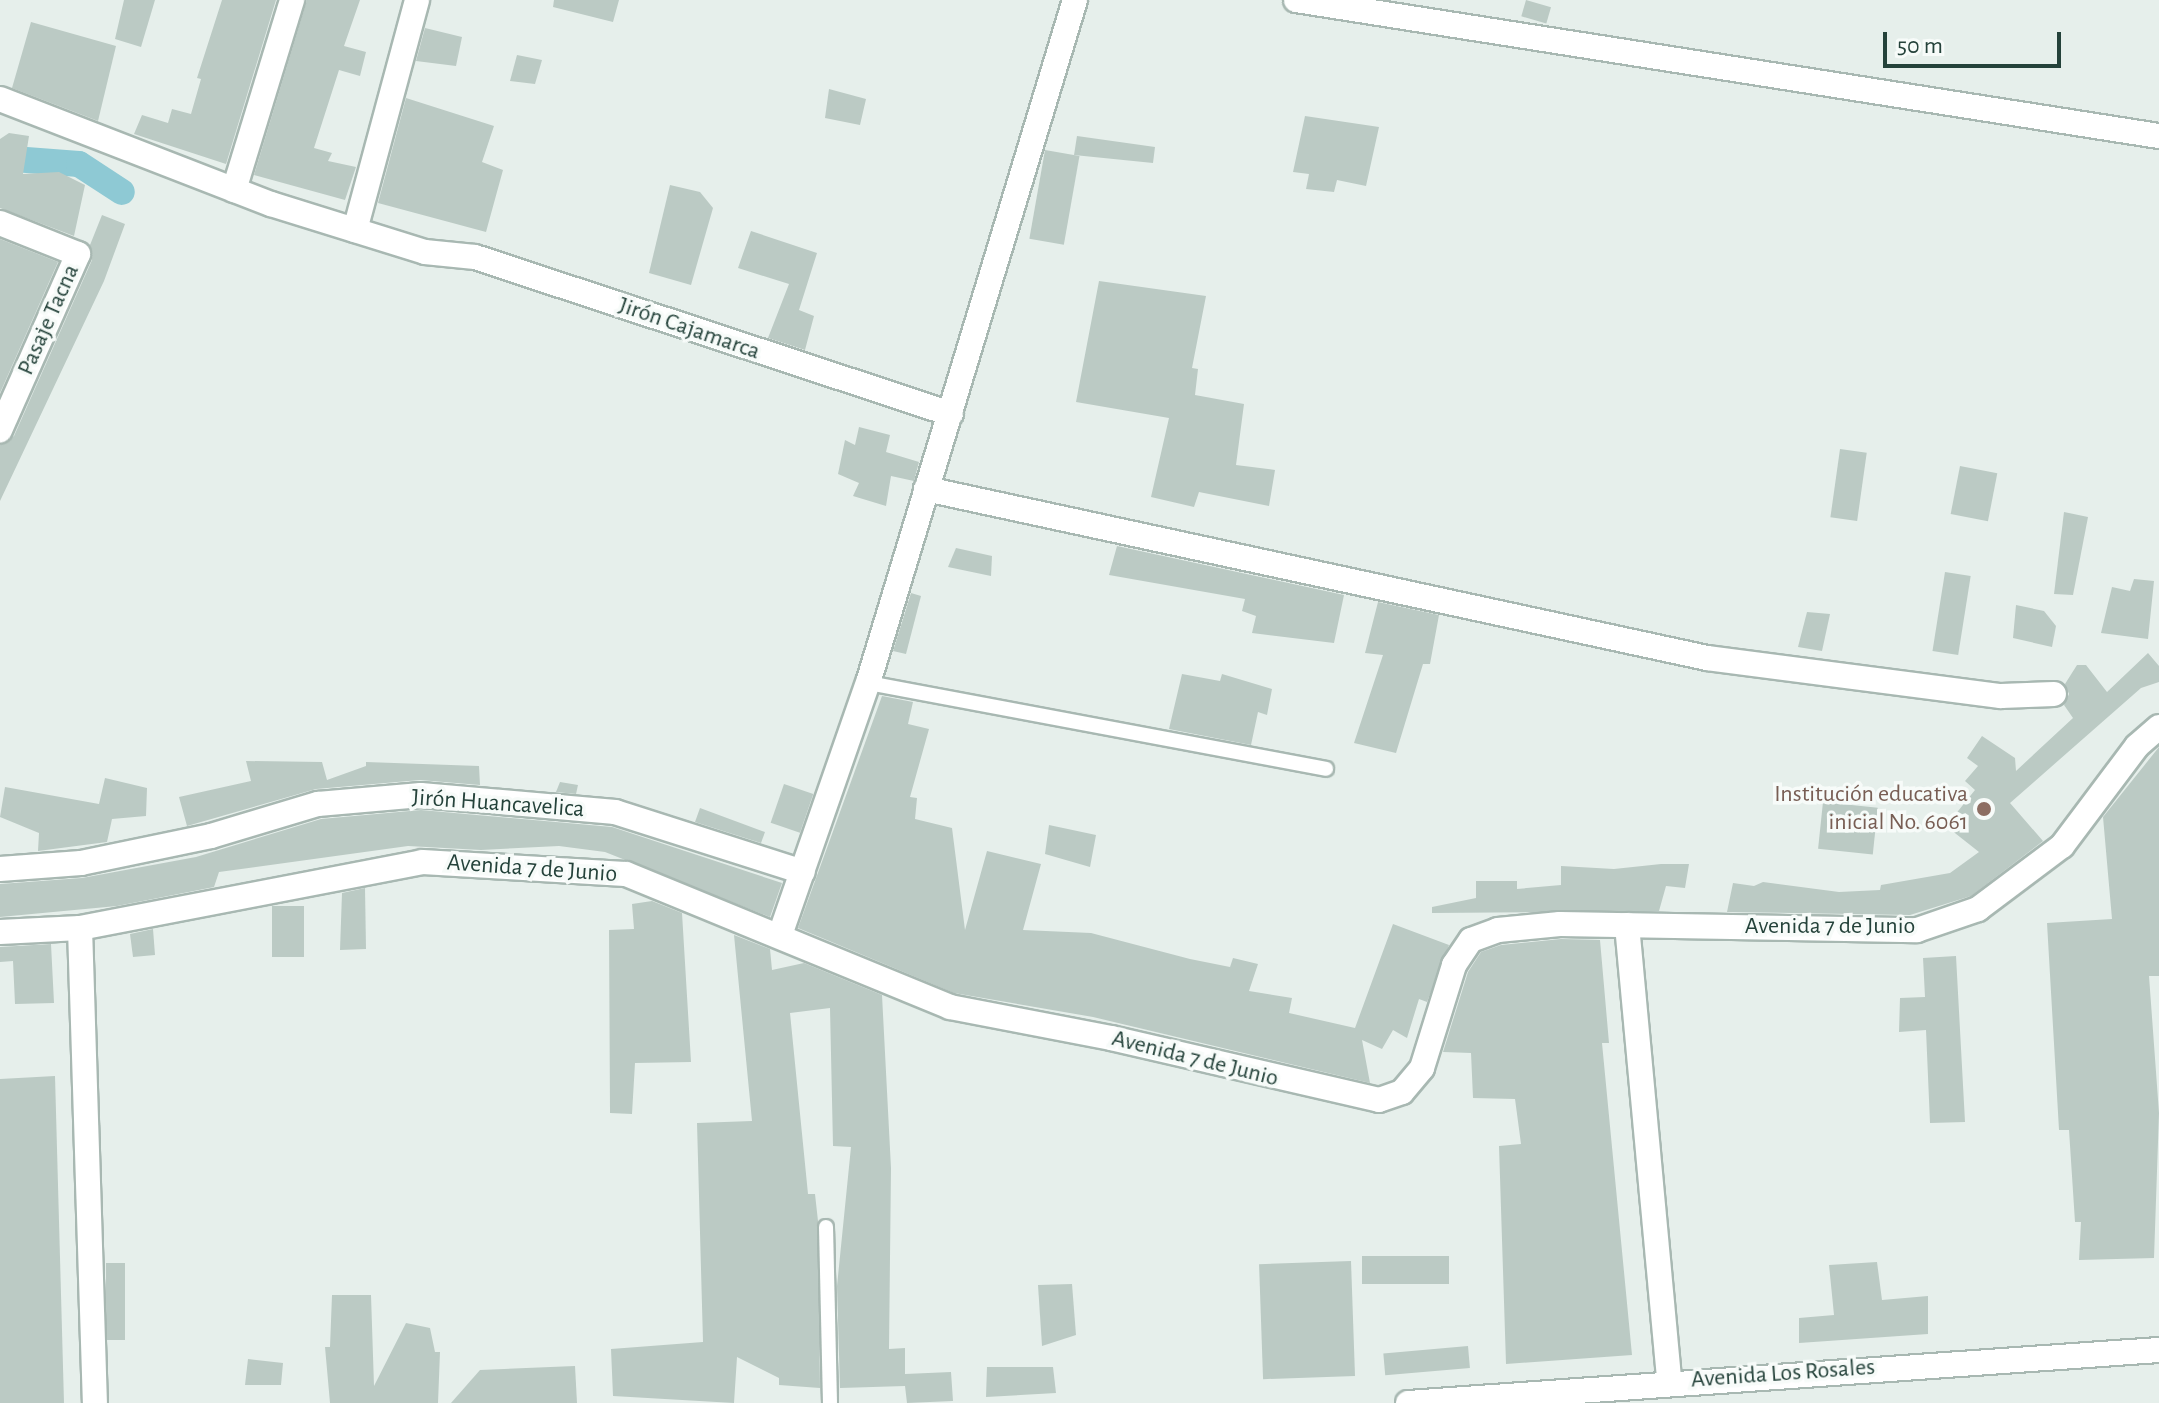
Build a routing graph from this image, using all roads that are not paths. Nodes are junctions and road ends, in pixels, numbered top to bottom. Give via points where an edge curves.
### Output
1 (292, 0) edge
2 (417, 0) edge
3 (1075, 0) edge
4 (1296, 0) edge
5 (0, 99) edge
6 (2159, 136) edge
7 (234, 190) junction
8 (0, 223) edge
9 (355, 230) junction
10 (951, 414) junction
11 (0, 430) edge
12 (926, 489) junction
13 (868, 683) junction
14 (2054, 694) dead end
15 (2159, 727) edge
16 (1326, 769) dead end
17 (0, 869) edge
18 (803, 872) junction
19 (1627, 925) junction
20 (80, 928) junction
21 (0, 932) edge
22 (780, 935) junction
23 (826, 1227) dead end
24 (2159, 1350) edge
25 (1669, 1381) junction
26 (95, 1403) edge
27 (830, 1403) edge
28 (1408, 1403) edge

1 - 7 street
2 - 9 street
3 - 10 street
4 - 6 street
5 - 7 street, Jirón Cajamarca
7 - 9 street, Jirón Cajamarca
8 - 11 street, Pasaje Tacna via 78,254
9 - 10 street, Jirón Cajamarca via 425,252 475,257
10 - 12 street
12 - 13 street
12 - 14 street via 1707,658 2001,696
13 - 16 lane
13 - 18 street
15 - 19 street, Avenida 7 de Junio via 2137,746 2062,846 1978,909 1917,930
17 - 18 street, Jirón Huancavelica via 81,863 211,836 318,804 421,795 615,812
18 - 22 street
19 - 22 street, Avenida 7 de Junio via 1560,924 1498,930 1471,940 1454,965 1422,1068 1402,1092 1379,1100 950,1007
19 - 25 street
20 - 21 street, Avenida 7 de Junio
20 - 22 street, Avenida 7 de Junio via 422,862 626,874
20 - 26 street
23 - 27 lane
24 - 25 street, Avenida Los Rosales
25 - 28 street, Avenida Los Rosales

